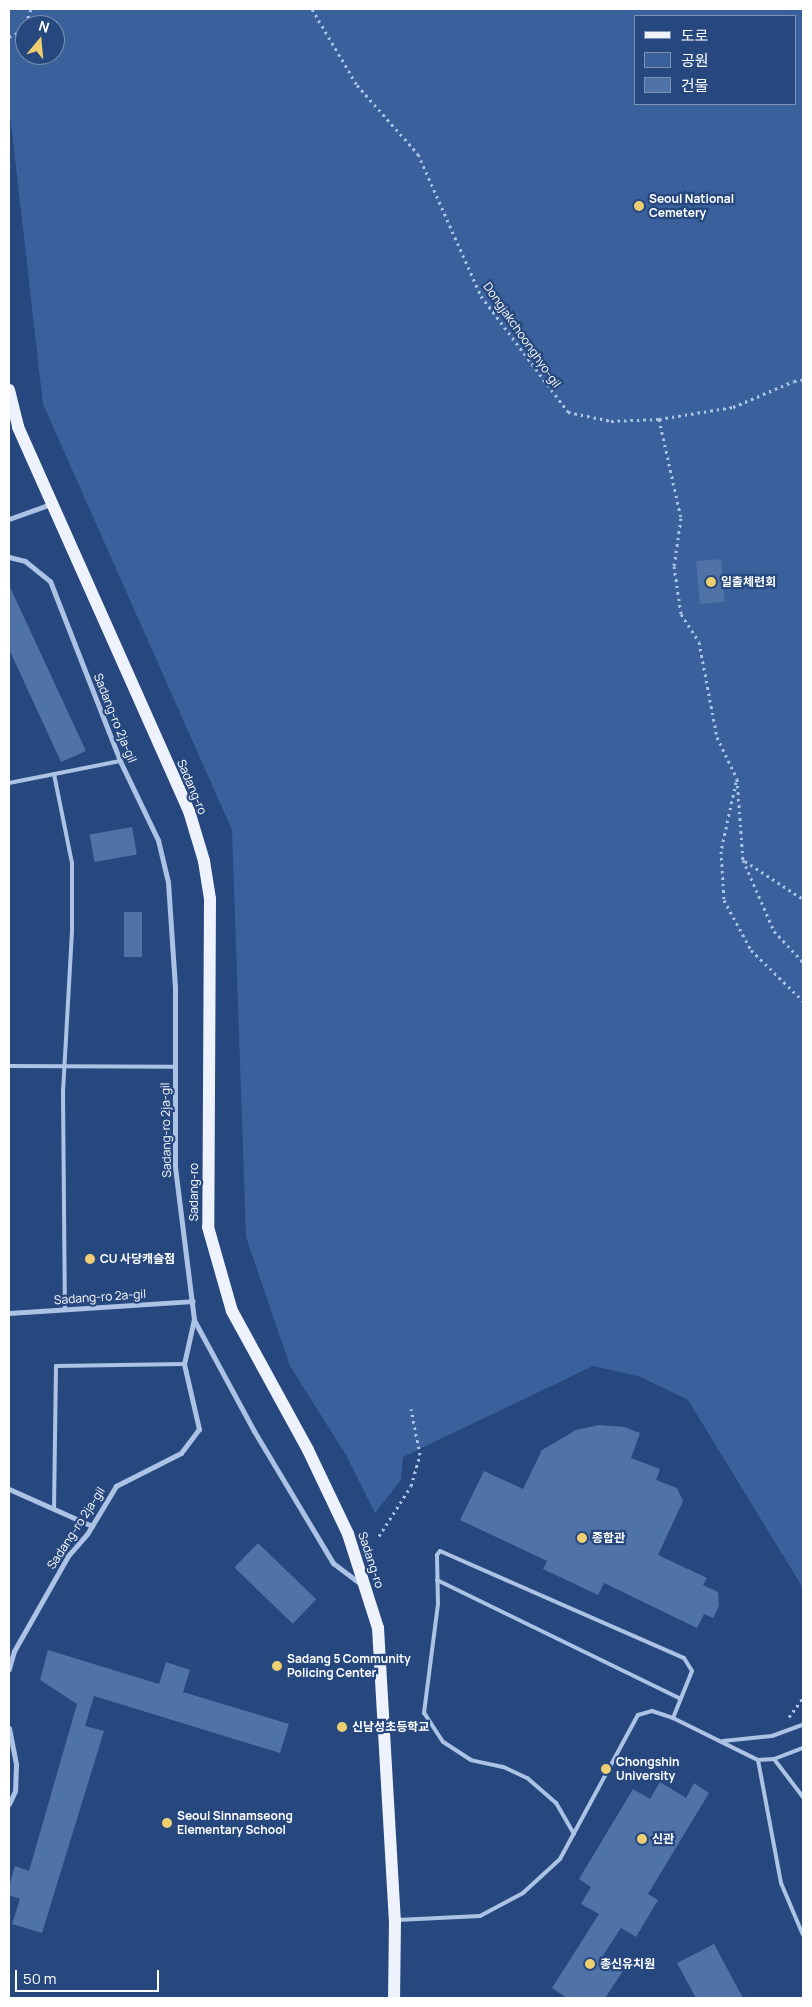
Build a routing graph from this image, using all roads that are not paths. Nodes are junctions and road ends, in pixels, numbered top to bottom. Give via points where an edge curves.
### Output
1 (9, 390) edge
2 (51, 504) junction
3 (9, 519) edge
4 (9, 557) edge
5 (120, 761) junction
6 (54, 774) junction
7 (9, 783) edge
8 (9, 1066) edge
9 (64, 1066) junction
10 (175, 1067) junction
11 (193, 1301) junction
12 (65, 1310) junction
13 (9, 1314) edge
14 (194, 1319) junction
15 (184, 1364) junction
16 (9, 1489) edge
17 (54, 1509) junction
18 (92, 1526) junction
19 (437, 1580) junction
20 (365, 1588) junction
21 (12, 1651) edge
22 (9, 1669) edge
23 (681, 1699) junction
24 (673, 1718) junction
25 (803, 1725) edge
26 (9, 1728) edge
27 (723, 1741) junction
28 (803, 1748) edge
29 (774, 1759) junction
30 (758, 1760) junction
31 (803, 1797) edge
32 (9, 1804) edge
33 (574, 1834) junction
34 (395, 1920) junction
35 (803, 1935) edge
36 (394, 1998) edge

1 - 2 main road, Sadang-ro via 18,427
2 - 3 street
2 - 20 main road, Sadang-ro via 189,812 204,861 210,899 208,1227 229,1302 348,1534
4 - 5 street, Sadang-ro 2ja-gil via 25,561 50,581
5 - 6 lane
5 - 10 street, Sadang-ro 2ja-gil via 158,840 168,882 175,987
6 - 7 lane
6 - 9 lane via 72,863
8 - 9 lane
9 - 10 lane
9 - 12 lane
10 - 11 street, Sadang-ro 2ja-gil via 175,1167
11 - 12 street, Sadang-ro 2a-gil
11 - 14 street, Sadang-ro 2ja-gil
12 - 13 street, Sadang-ro 2a-gil
14 - 15 street, Sadang-ro 2ja-gil
14 - 20 street via 254,1431 333,1564
15 - 17 lane via 56,1366
15 - 18 street, Sadang-ro 2ja-gil via 200,1428 192,1443 181,1454 116,1486
16 - 17 street
17 - 18 street
18 - 21 street, Sadang-ro 2ja-gil via 68,1556
19 - 23 lane
19 - 23 lane via 437,1555 446,1552 684,1658 692,1671
19 - 33 lane via 438,1604 424,1712 443,1742 471,1760 503,1767 527,1778 556,1803
20 - 34 main road, Sadang-ro via 378,1628
21 - 22 street, Sadang-ro 2ja-gil
23 - 24 lane
24 - 27 lane
24 - 33 lane via 652,1711 638,1715
25 - 27 lane via 772,1736
26 - 32 street via 16,1764 15,1791
27 - 30 lane
28 - 29 lane
29 - 30 lane
29 - 31 lane
30 - 35 lane via 781,1883
33 - 34 lane via 560,1859 523,1893 480,1916
34 - 36 main road, Sadang-ro

